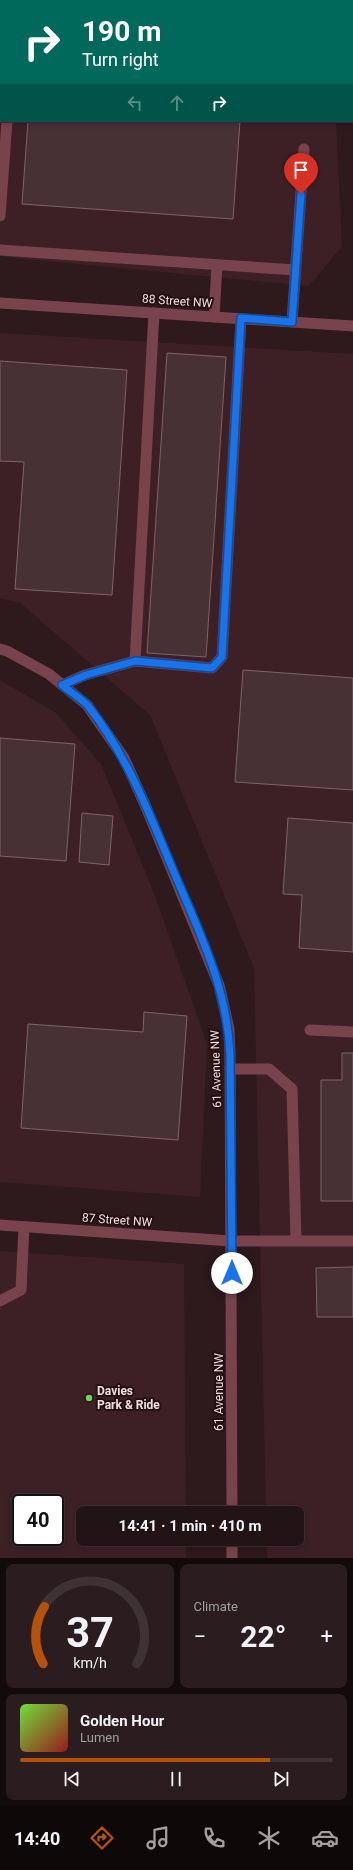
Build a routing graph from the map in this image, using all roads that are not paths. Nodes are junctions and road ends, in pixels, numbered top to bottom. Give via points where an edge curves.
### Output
1 (7, 122) edge
2 (304, 149) dead end
3 (0, 211) edge
4 (0, 250) edge
5 (217, 265) junction
6 (296, 270) junction
7 (0, 303) edge
8 (154, 313) junction
9 (214, 317) junction
10 (241, 318) junction
11 (292, 322) junction
12 (353, 326) edge
13 (0, 649) edge
14 (135, 661) junction
15 (62, 685) junction
16 (310, 1030) dead end
17 (353, 1032) edge
18 (230, 1069) junction
19 (0, 1225) edge
20 (24, 1227) junction
21 (231, 1241) junction
22 (296, 1241) junction
23 (353, 1241) edge
24 (0, 1301) edge
25 (232, 1506) edge
26 (232, 1546) edge
27 (232, 1558) edge

1 - 3 street
2 - 6 street
4 - 5 street
5 - 6 street
5 - 9 street
6 - 11 street
7 - 8 street, 88 Street NW
8 - 9 street, 88 Street NW
8 - 14 street
9 - 10 street, 88 Street NW
10 - 11 street, 88 Street NW
10 - 14 street via 222,657 212,668
11 - 12 street, 88 Street NW
13 - 15 street, 61 Avenue NW via 49,674
14 - 15 street via 86,675
15 - 18 street, 61 Avenue NW via 87,705 124,758 146,807 219,985 229,1029
16 - 17 street
18 - 21 street, 61 Avenue NW
18 - 22 street via 269,1069 292,1089
19 - 20 street, 87 Street NW
20 - 21 street, 87 Street NW
20 - 24 street via 21,1290
21 - 22 street, 87 Street NW
21 - 25 street, 61 Avenue NW
22 - 23 street, 87 Street NW
26 - 27 street

